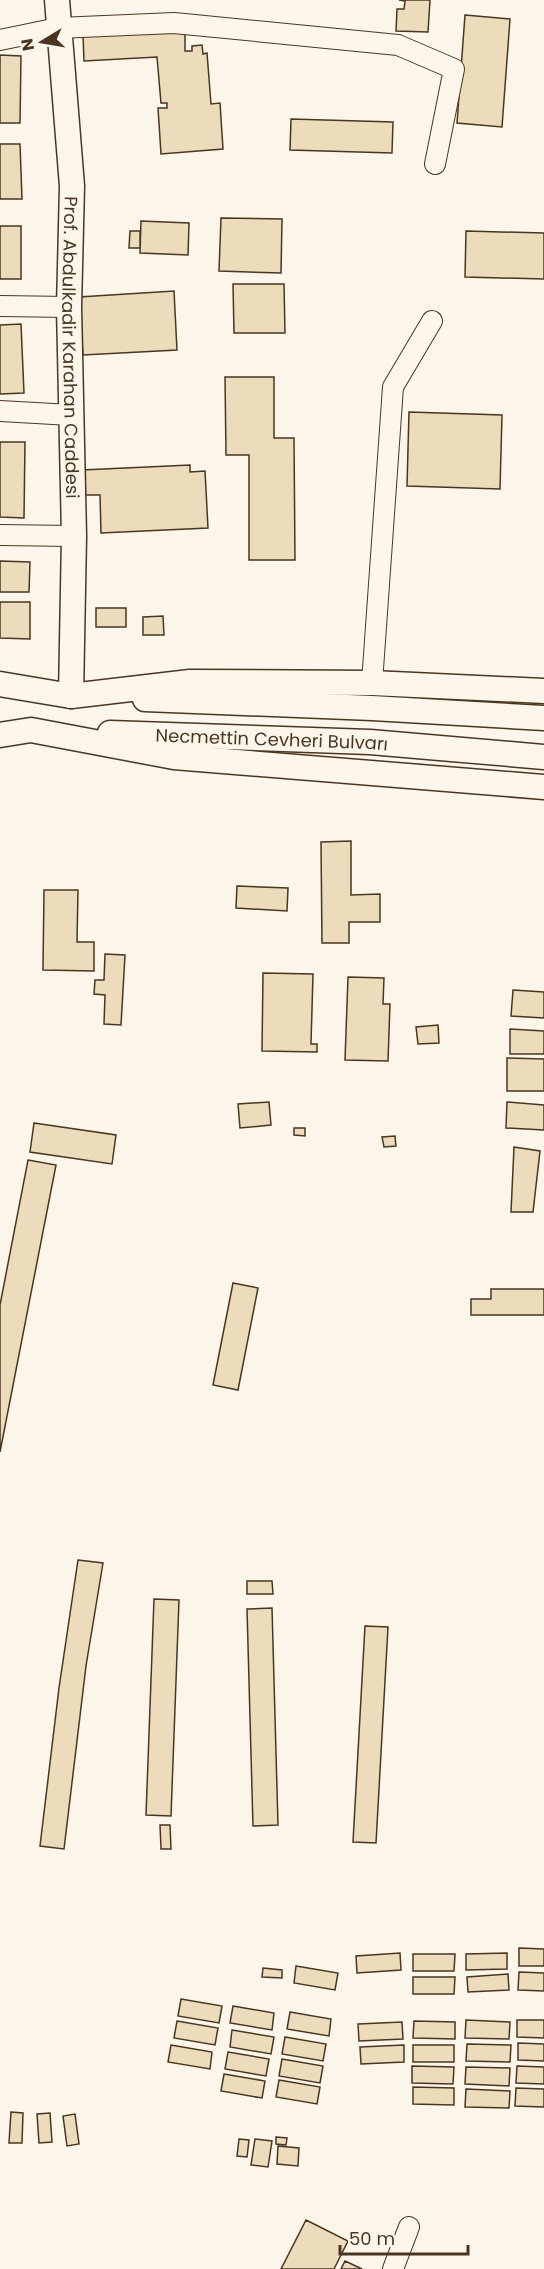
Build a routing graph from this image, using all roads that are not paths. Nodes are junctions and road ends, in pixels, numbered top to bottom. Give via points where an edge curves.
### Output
1 (57, 0) edge
2 (58, 28) junction
3 (0, 40) edge
4 (435, 164) dead end
5 (0, 306) edge
6 (69, 307) junction
7 (432, 321) dead end
8 (0, 411) edge
9 (71, 415) junction
10 (0, 535) edge
11 (74, 536) junction
12 (372, 683) junction
13 (0, 684) edge
14 (544, 691) edge
15 (0, 694) edge
16 (71, 696) junction
17 (544, 718) edge
18 (0, 729) edge
19 (31, 730) junction
20 (0, 735) edge
21 (544, 757) edge
22 (544, 787) edge
23 (409, 2227) dead end
24 (393, 2269) edge

1 - 2 main road, Prof. Abdulkadir Karahan Caddesi
2 - 3 street
2 - 4 street via 174,23 398,45 454,69
2 - 6 main road, Prof. Abdulkadir Karahan Caddesi via 72,186
5 - 6 street
6 - 9 main road, Prof. Abdulkadir Karahan Caddesi
7 - 12 street via 393,387
8 - 9 street
9 - 11 main road, Prof. Abdulkadir Karahan Caddesi
10 - 11 street
11 - 16 main road, Prof. Abdulkadir Karahan Caddesi
12 - 14 main road
12 - 16 main road via 190,682
13 - 16 main road
15 - 16 main road, Necmettin Cevheri Bulvarı
16 - 17 main road, Necmettin Cevheri Bulvarı
18 - 19 main road, Necmettin Cevheri Bulvarı
19 - 20 main road
19 - 21 main road, Necmettin Cevheri Bulvarı via 370,742
19 - 22 main road via 174,757
23 - 24 street

